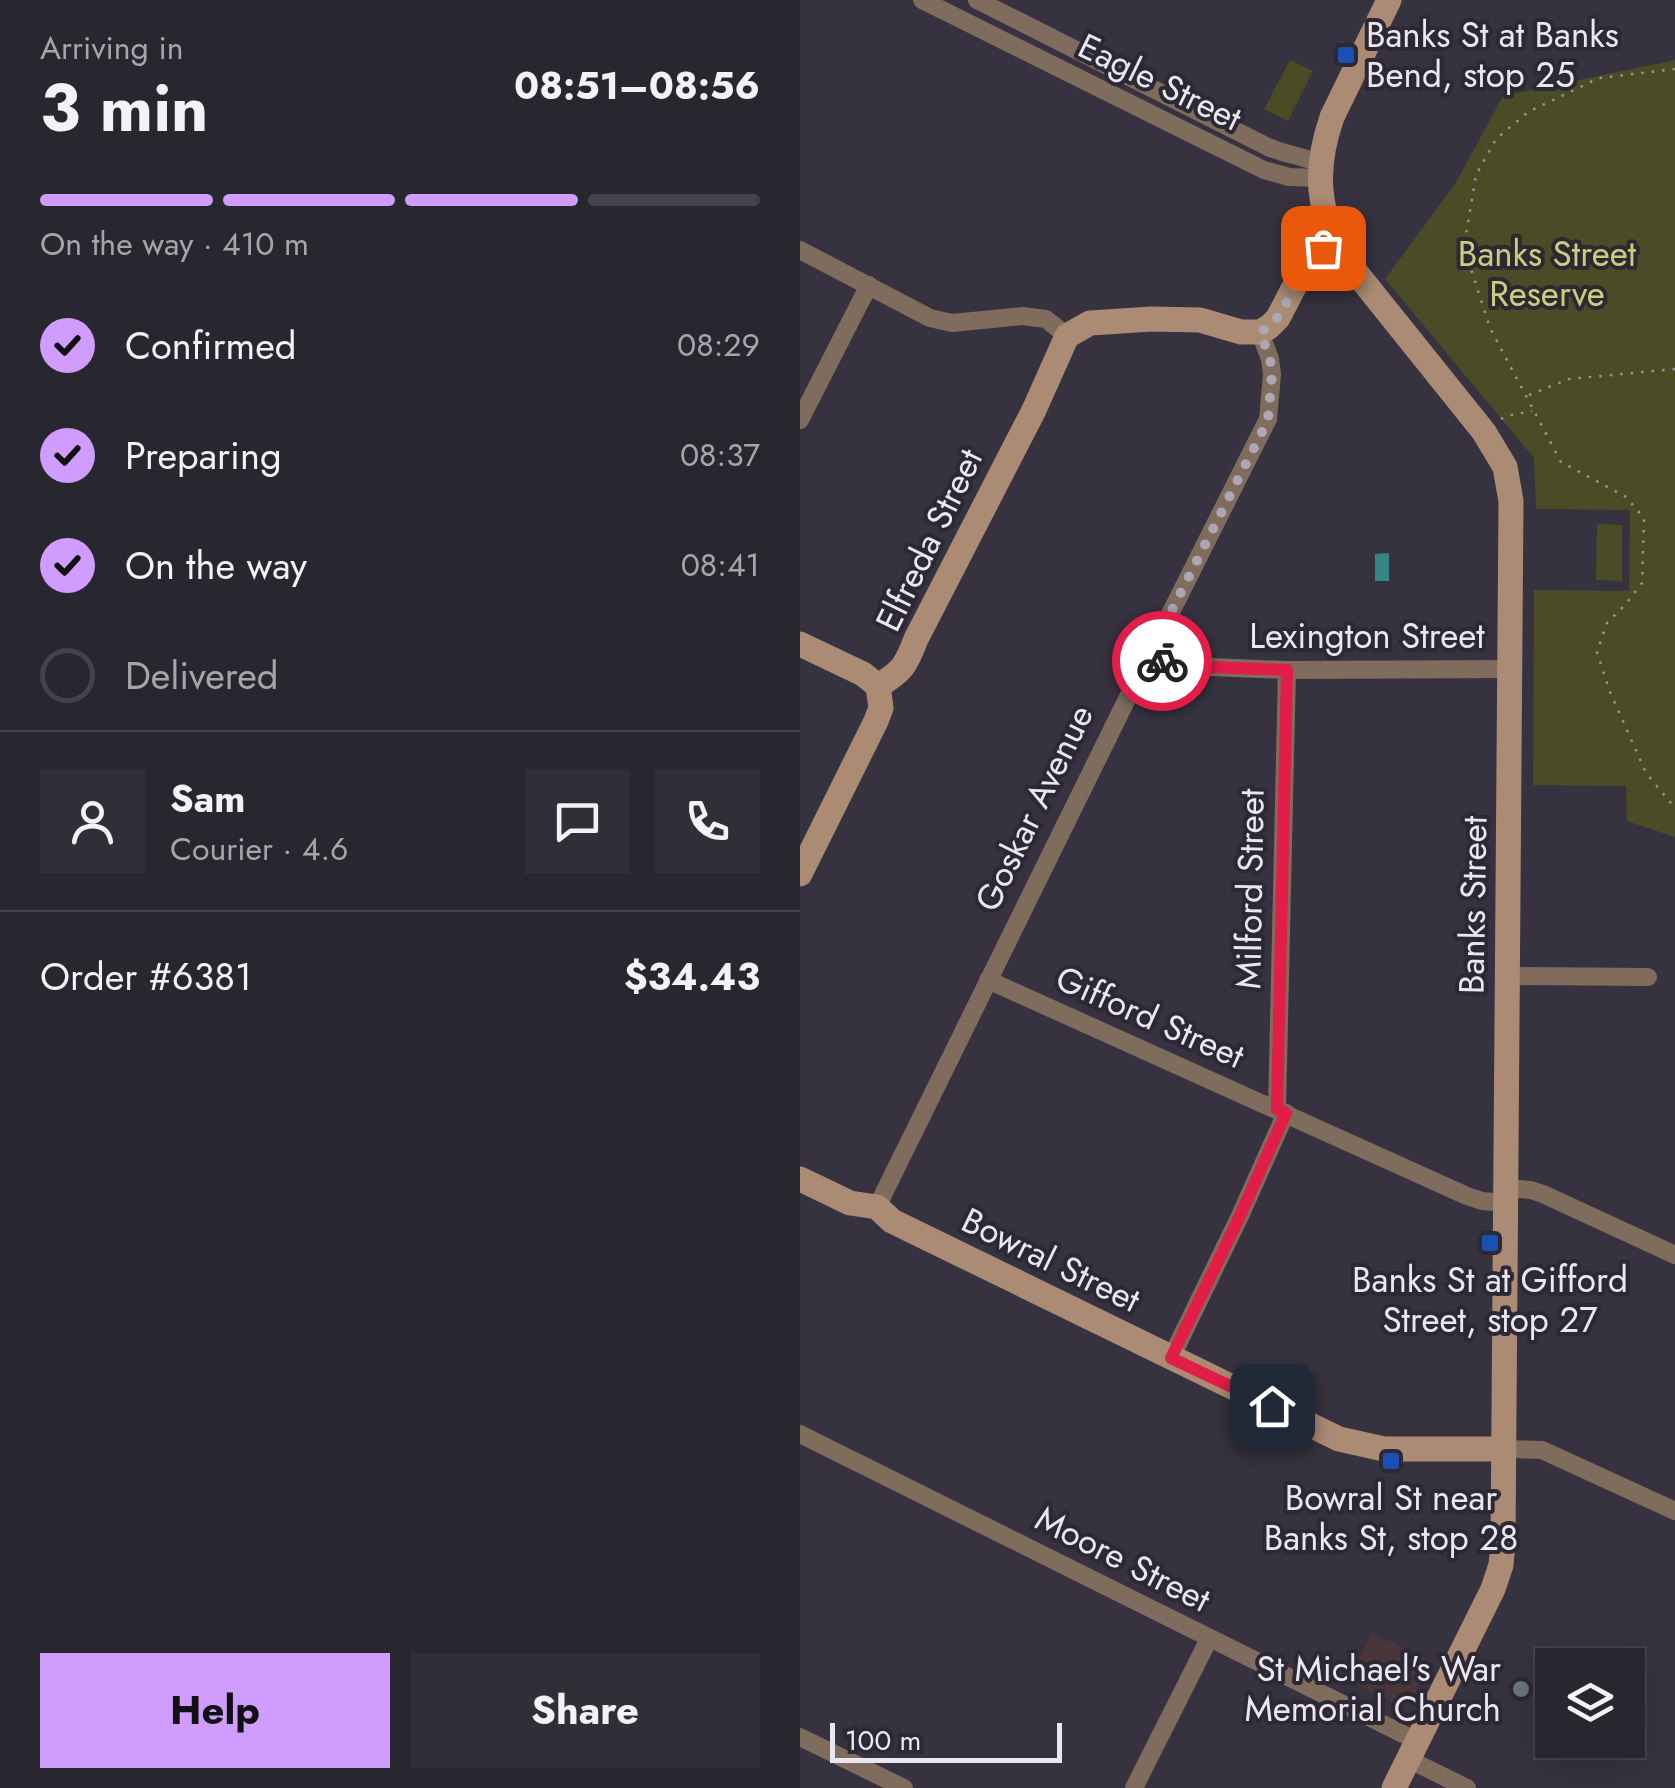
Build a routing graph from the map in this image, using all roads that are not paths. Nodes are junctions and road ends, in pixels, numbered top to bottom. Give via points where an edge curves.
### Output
1 (922, 0) edge
2 (978, 0) edge
3 (1389, 0) edge
4 (1405, 0) edge
5 (1358, 67) junction
6 (1268, 147) junction
7 (1257, 166) junction
8 (1321, 171) junction
9 (1334, 240) junction
10 (800, 250) edge
11 (869, 284) junction
12 (1260, 332) junction
13 (1068, 336) junction
14 (800, 420) edge
15 (800, 644) edge
16 (1162, 665) junction
17 (1511, 668) junction
18 (1287, 670) junction
19 (878, 686) junction
20 (800, 874) edge
21 (1508, 976) junction
22 (1648, 976) dead end
23 (988, 980) junction
24 (1282, 1111) junction
25 (800, 1179) edge
26 (1506, 1195) junction
27 (876, 1208) junction
28 (1675, 1255) edge
29 (1171, 1358) junction
30 (800, 1434) edge
31 (1503, 1448) junction
32 (1675, 1511) edge
33 (1209, 1639) junction
34 (800, 1737) edge
35 (1413, 1750) junction
36 (904, 1788) edge
37 (1134, 1788) edge
38 (1394, 1788) edge
39 (1467, 1788) edge

1 - 7 street, Eagle Street
2 - 6 street, Eagle Street
3 - 5 main road, Banks Street
4 - 5 main road, Banks Street
5 - 8 main road, Banks Street via 1332,116
6 - 7 street via 1269,162
6 - 8 street, Eagle Street via 1308,158
7 - 8 street, Eagle Street via 1285,176
8 - 9 main road, Banks Street
9 - 12 main road via 1304,268 1278,318
9 - 17 main road, Banks Street via 1505,467 1512,501
10 - 11 street
11 - 13 street via 952,324 1023,316 1046,319
11 - 14 street
12 - 13 main road via 1200,320 1152,320 1090,323
12 - 16 street via 1272,374 1268,420 1168,618
13 - 19 main road, Elfreda Street via 909,660
15 - 19 main road
16 - 18 street, Lexington Street
16 - 23 street, Goskar Avenue via 1140,679 1130,696
17 - 18 street, Lexington Street
17 - 21 main road, Banks Street
18 - 24 street, Milford Street
19 - 20 main road via 876,721
21 - 22 street
21 - 26 main road, Banks Street
23 - 24 street, Gifford Street
23 - 27 street, Goskar Avenue
24 - 26 street, Gifford Street via 1468,1196 1492,1202
24 - 29 street, Milford Street
25 - 27 main road, Bowral Street
26 - 28 street, Gifford Street via 1531,1190
26 - 31 main road, Banks Street
27 - 29 main road, Bowral Street
29 - 31 main road, Bowral Street via 1361,1446
30 - 33 street, Moore Street
31 - 32 street via 1554,1454
31 - 35 main road, Banks Street via 1503,1542 1494,1589
33 - 35 street, Moore Street
33 - 37 street
34 - 36 street
35 - 38 main road, Banks Street
35 - 39 street, Moore Street

